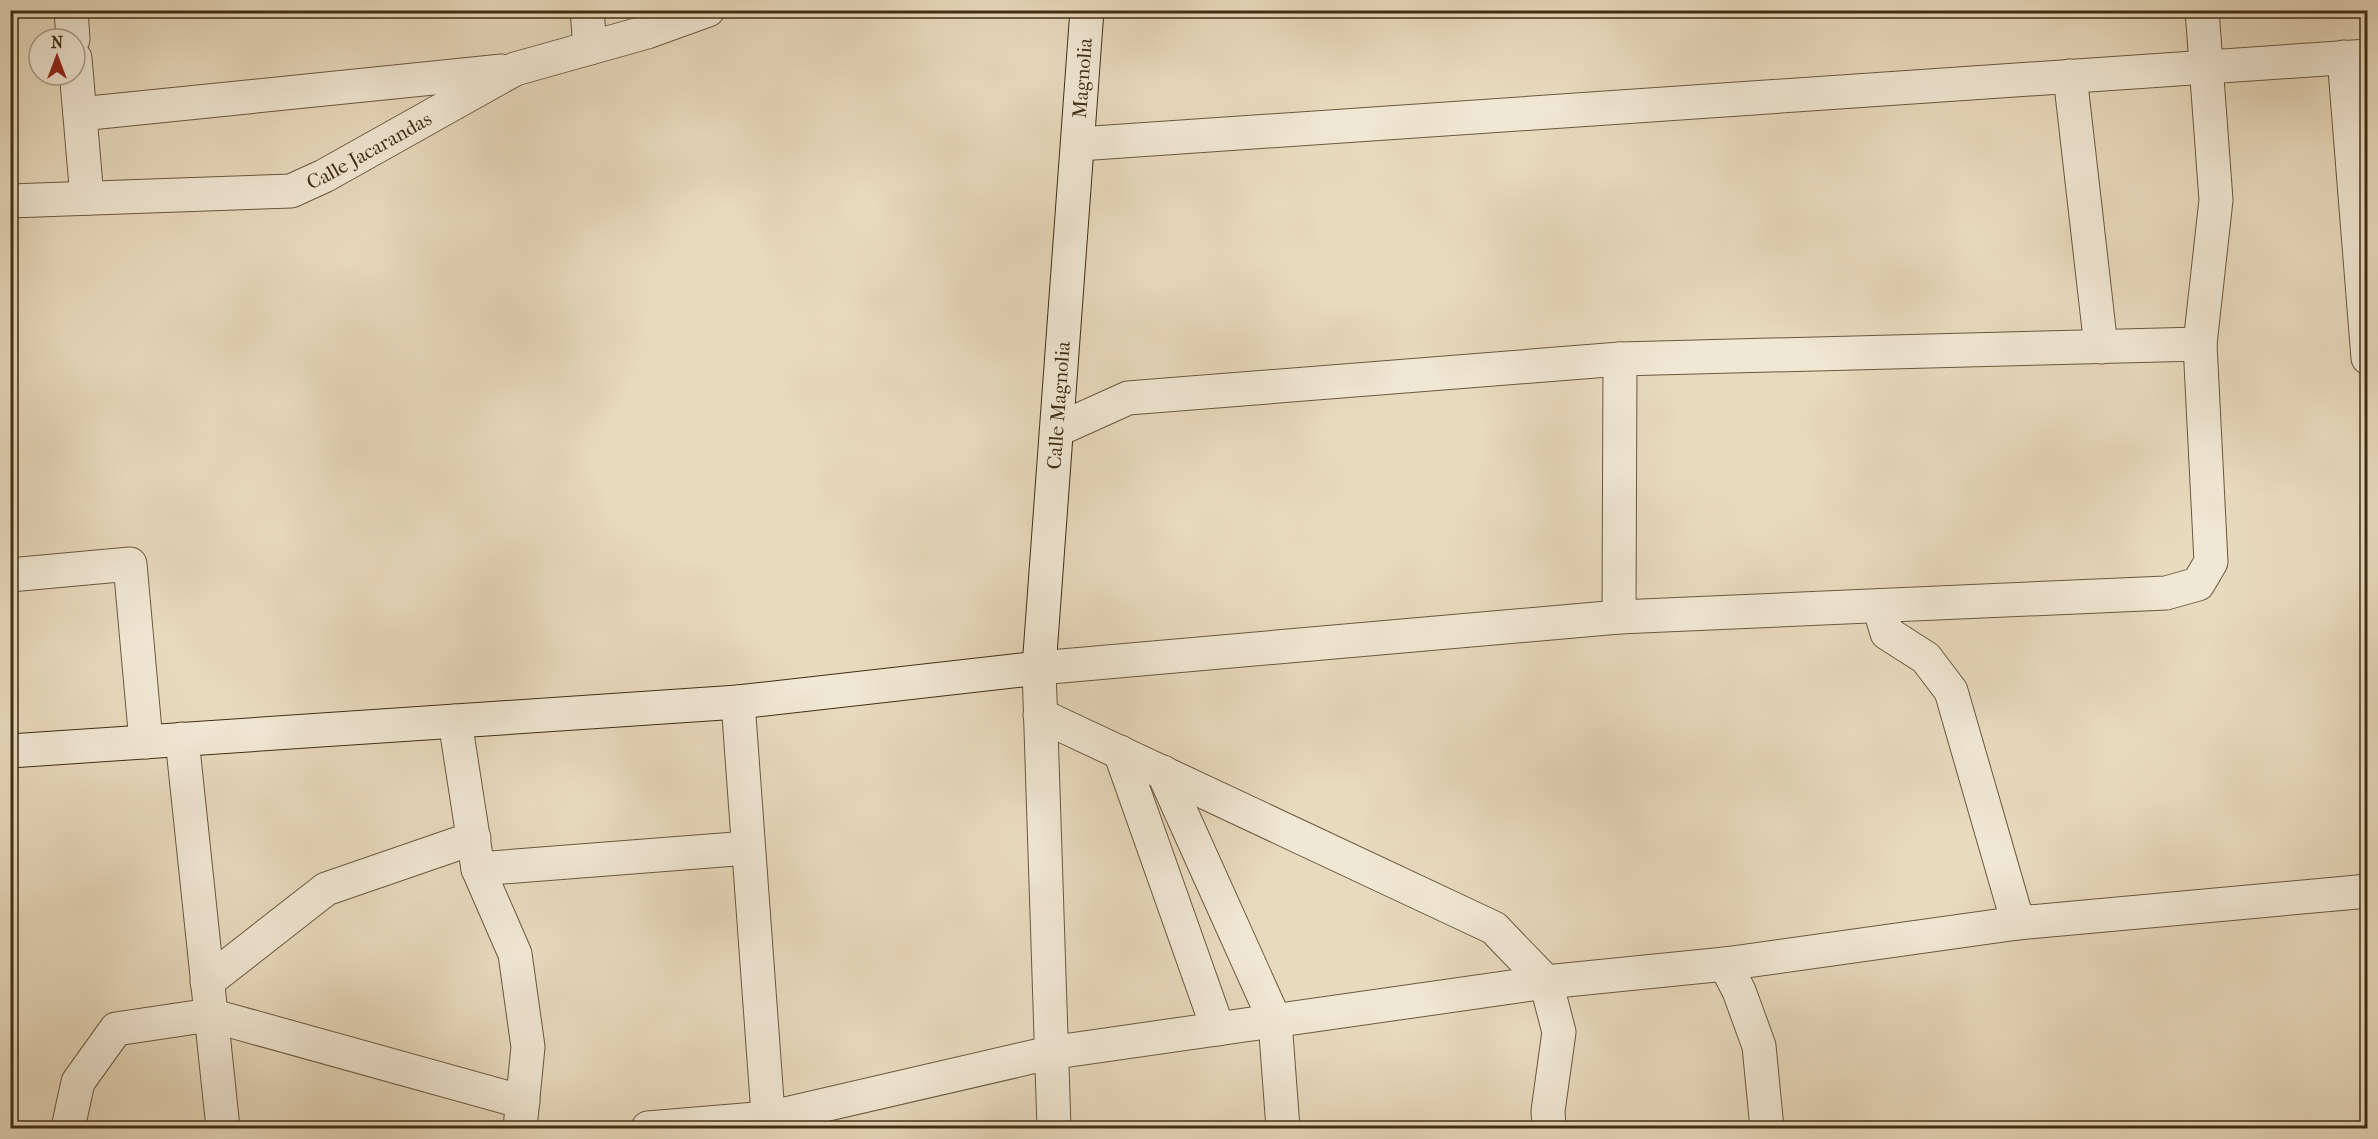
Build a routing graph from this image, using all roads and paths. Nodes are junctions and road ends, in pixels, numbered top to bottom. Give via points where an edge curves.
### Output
1 (71, 10) edge
2 (587, 10) edge
3 (708, 10) edge
4 (1087, 10) edge
5 (2202, 10) edge
6 (72, 27) edge
7 (590, 48) junction
8 (2356, 56) edge
9 (2204, 67) junction
10 (515, 69) junction
11 (2070, 76) junction
12 (78, 87) edge
13 (80, 114) junction
14 (1079, 144) junction
15 (87, 198) junction
16 (10, 201) edge
17 (2200, 344) junction
18 (2101, 347) junction
19 (2367, 358) edge
20 (1620, 359) junction
21 (1057, 430) junction
22 (10, 575) edge
23 (1879, 606) junction
24 (1619, 617) junction
25 (1039, 668) junction
26 (738, 702) junction
27 (1040, 715) junction
28 (455, 721) junction
29 (182, 739) junction
30 (146, 742) junction
31 (10, 751) edge
32 (1120, 752) junction
33 (1163, 772) junction
34 (748, 848) junction
35 (476, 853) junction
36 (2367, 891) edge
37 (2018, 923) junction
38 (1725, 964) junction
39 (207, 982) junction
40 (1546, 982) junction
41 (210, 1015) junction
42 (1275, 1020) junction
43 (1218, 1029) junction
44 (1050, 1053) junction
45 (522, 1115) edge
46 (769, 1123) edge
47 (68, 1128) edge
48 (223, 1128) edge
49 (648, 1128) edge
50 (1054, 1128) edge
51 (1283, 1128) edge
52 (1550, 1128) edge
53 (1767, 1128) edge

1 - 6 street
2 - 7 street
3 - 7 street, Calle Jacarandas
4 - 14 street, Magnolia
5 - 9 street
7 - 10 street, Calle Jacarandas
8 - 9 street
8 - 19 street
9 - 11 street
9 - 17 street via 2216,200
10 - 13 street
10 - 15 street, Calle Jacarandas via 291,191
11 - 14 street
11 - 18 street
12 - 13 street
13 - 15 street
14 - 21 street, Calle Magnolia
15 - 16 street, Calle Jacarandas
17 - 18 street
17 - 23 street via 2211,562 2198,584 2166,593
18 - 20 street
20 - 21 street via 1128,398
20 - 24 street
21 - 25 street, Calle Magnolia
22 - 30 street via 130,564
23 - 24 street
23 - 37 street via 1887,633 1926,658 1951,691
24 - 25 street
25 - 26 street
25 - 27 street, Calle Magnolia
26 - 28 street
26 - 34 street
27 - 32 street
27 - 44 street, Calle Magnolia
28 - 29 street
28 - 35 street
29 - 30 street
29 - 39 street
30 - 31 street
32 - 33 street
32 - 43 street
33 - 40 street via 1494,928
33 - 42 street
34 - 35 street
34 - 46 street
35 - 39 street via 326,889
35 - 45 street via 515,954 528,1047
36 - 37 street
37 - 38 street
38 - 40 street
38 - 53 street via 1740,991 1759,1046
39 - 41 street
40 - 42 street
40 - 52 street via 1559,1032 1548,1111
41 - 45 street
41 - 47 street via 116,1029 78,1082
41 - 48 street
42 - 43 street
42 - 51 street
43 - 44 street
44 - 46 street
44 - 50 street, Calle Magnolia
46 - 49 street

